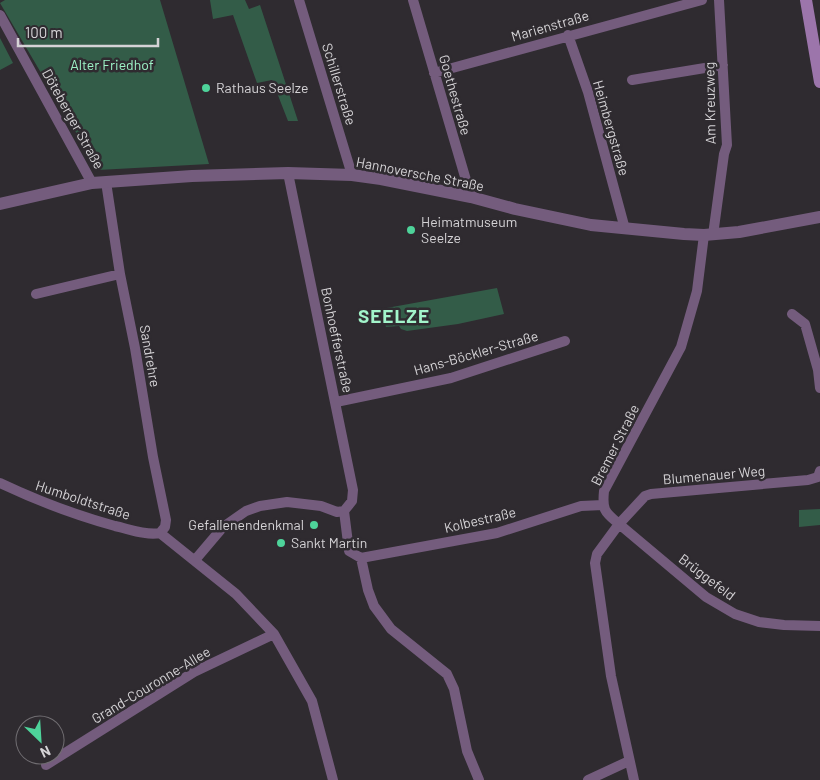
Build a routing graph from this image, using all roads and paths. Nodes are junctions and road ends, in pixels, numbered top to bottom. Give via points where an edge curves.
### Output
1 (299, 0) edge
2 (413, 0) edge
3 (702, 0) edge
4 (719, 0) edge
5 (806, 0) edge
6 (0, 15) edge
7 (568, 35) junction
8 (723, 65) junction
9 (434, 73) junction
10 (632, 80) dead end
11 (820, 82) edge
12 (288, 173) junction
13 (352, 175) junction
14 (106, 182) junction
15 (92, 183) junction
16 (471, 197) junction
17 (0, 204) edge
18 (820, 218) edge
19 (625, 229) junction
20 (708, 235) junction
21 (120, 274) junction
22 (36, 294) dead end
23 (792, 314) dead end
24 (565, 341) dead end
25 (820, 388) edge
26 (336, 402) junction
27 (820, 471) edge
28 (0, 483) edge
29 (602, 505) junction
30 (344, 511) junction
31 (619, 524) junction
32 (160, 533) junction
33 (361, 558) junction
34 (195, 560) junction
35 (820, 626) edge
36 (274, 634) junction
37 (628, 761) junction
38 (46, 766) dead end
39 (333, 780) edge
40 (479, 780) edge
41 (588, 780) edge
42 (634, 780) edge

1 - 13 street, Schillerstraße
2 - 9 street, Goethestraße
3 - 7 street, Marienstraße
4 - 8 street, Am Kreuzweg
5 - 11 main road
6 - 15 street, Döteberger Straße
7 - 9 street, Marienstraße
7 - 19 street, Heimbergstraße via 588,92
8 - 10 street
8 - 20 street, Am Kreuzweg via 727,145
9 - 16 street, Goethestraße
12 - 13 street, Hannoversche Straße
12 - 14 street, Hannoversche Straße
12 - 26 street, Bonhoefferstraße
13 - 16 street, Hannoversche Straße
14 - 15 street, Hannoversche Straße
14 - 21 street, Sandrehre
15 - 17 street, Hannoversche Straße
16 - 19 street, Hannoversche Straße via 571,221
18 - 20 street, Hannoversche Straße
19 - 20 street, Hannoversche Straße
20 - 29 street, Bremer Straße via 681,347 604,491
21 - 22 street
21 - 32 street, Sandrehre via 166,520
23 - 25 street via 805,324
24 - 26 street, Hans-Böckler-Straße via 451,378
26 - 30 street, Bonhoefferstraße via 354,490 352,501
27 - 31 street, Blumenauer Weg via 818,477 808,480 651,494
28 - 32 street, Humboldtstraße via 70,513 127,529
29 - 31 street, Bremer Straße
29 - 33 street, Kolbestraße via 581,506 497,533
30 - 33 street via 350,551
30 - 34 street via 287,502 246,510 222,527
31 - 35 street, Brüggefeld via 706,597 735,614 759,622
31 - 37 street via 597,554 595,563
32 - 34 street
33 - 40 street via 374,606 391,630 448,674 467,751
34 - 36 street via 236,594
36 - 38 street, Grand-Couronne-Allee via 194,672
36 - 39 street via 312,701
37 - 41 street
37 - 42 street

